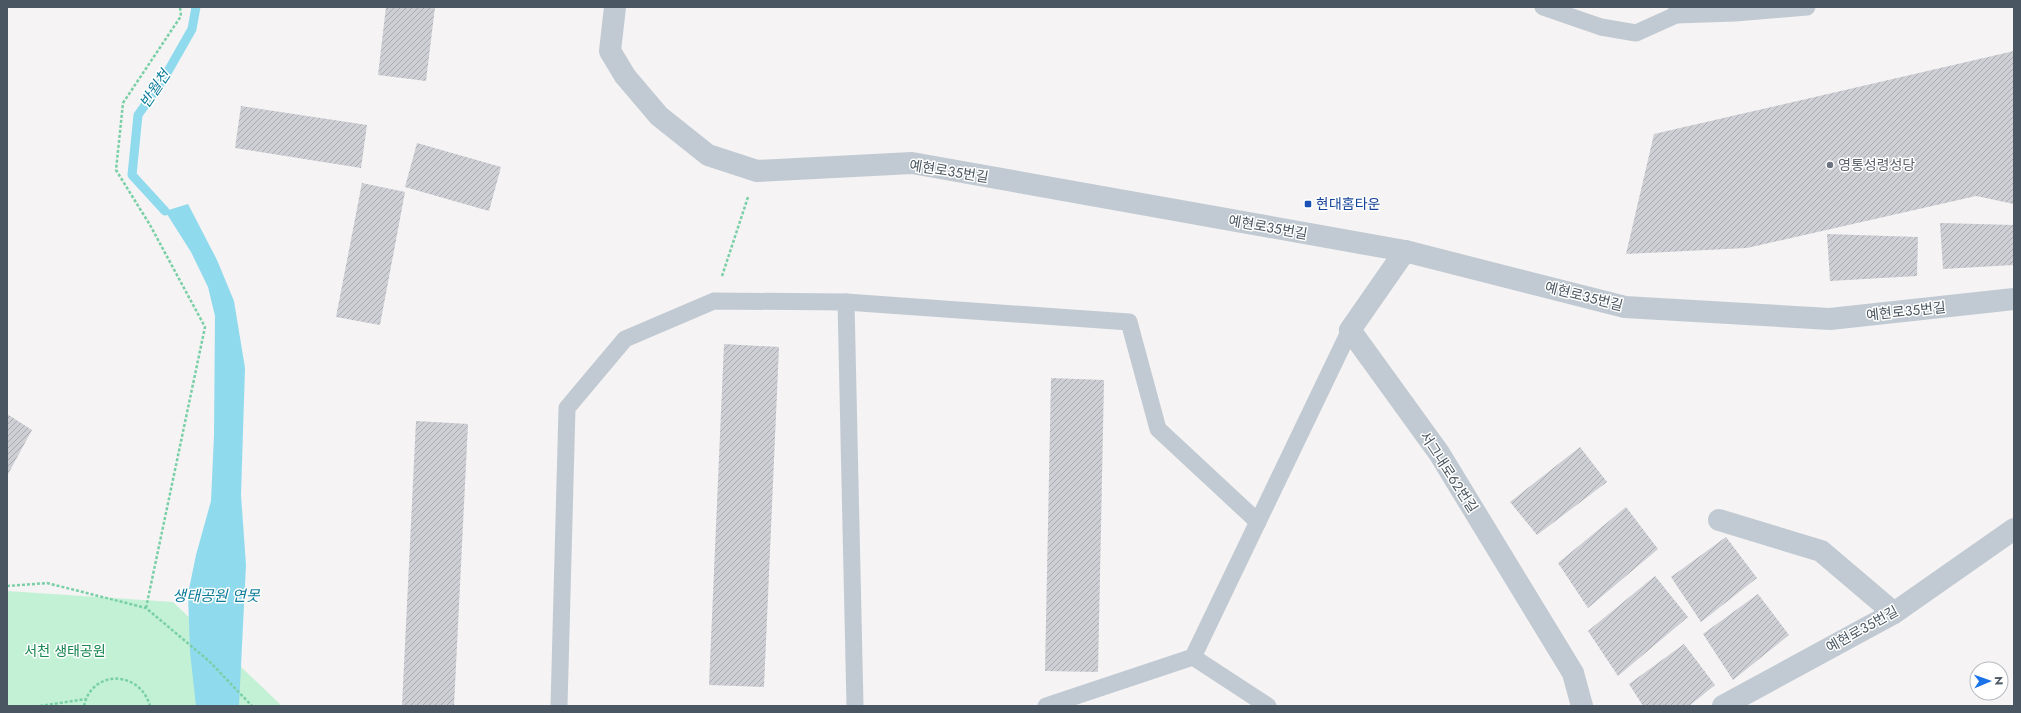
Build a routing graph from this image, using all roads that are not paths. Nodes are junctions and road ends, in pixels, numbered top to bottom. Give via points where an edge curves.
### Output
1 (615, 7) edge
2 (1543, 7) edge
3 (1807, 7) edge
4 (1677, 11) edge
5 (1405, 251) junction
6 (2014, 299) edge
7 (846, 302) junction
8 (1350, 330) junction
9 (1719, 520) dead end
10 (1258, 522) junction
11 (2014, 529) edge
12 (1894, 612) junction
13 (1193, 657) junction
14 (560, 706) edge
15 (855, 706) edge
16 (1046, 706) edge
17 (1268, 706) edge
18 (1582, 706) edge
19 (1723, 706) edge

1 - 5 street, 예현로35번길 via 610,51 625,76 659,116 708,155 757,171 912,163
2 - 4 lane via 1601,27 1636,33
3 - 4 lane via 1735,13
5 - 6 street, 예현로35번길 via 1626,307 1830,319
5 - 8 street
7 - 10 lane via 1129,322 1158,429
7 - 14 lane via 714,301 625,339 566,408
7 - 15 lane
8 - 10 lane
8 - 18 street, 서그내로62번길 via 1439,453 1574,673
9 - 12 street via 1821,551
10 - 13 lane
11 - 12 street, 예현로35번길
12 - 19 street, 예현로35번길
13 - 16 lane
13 - 17 lane

